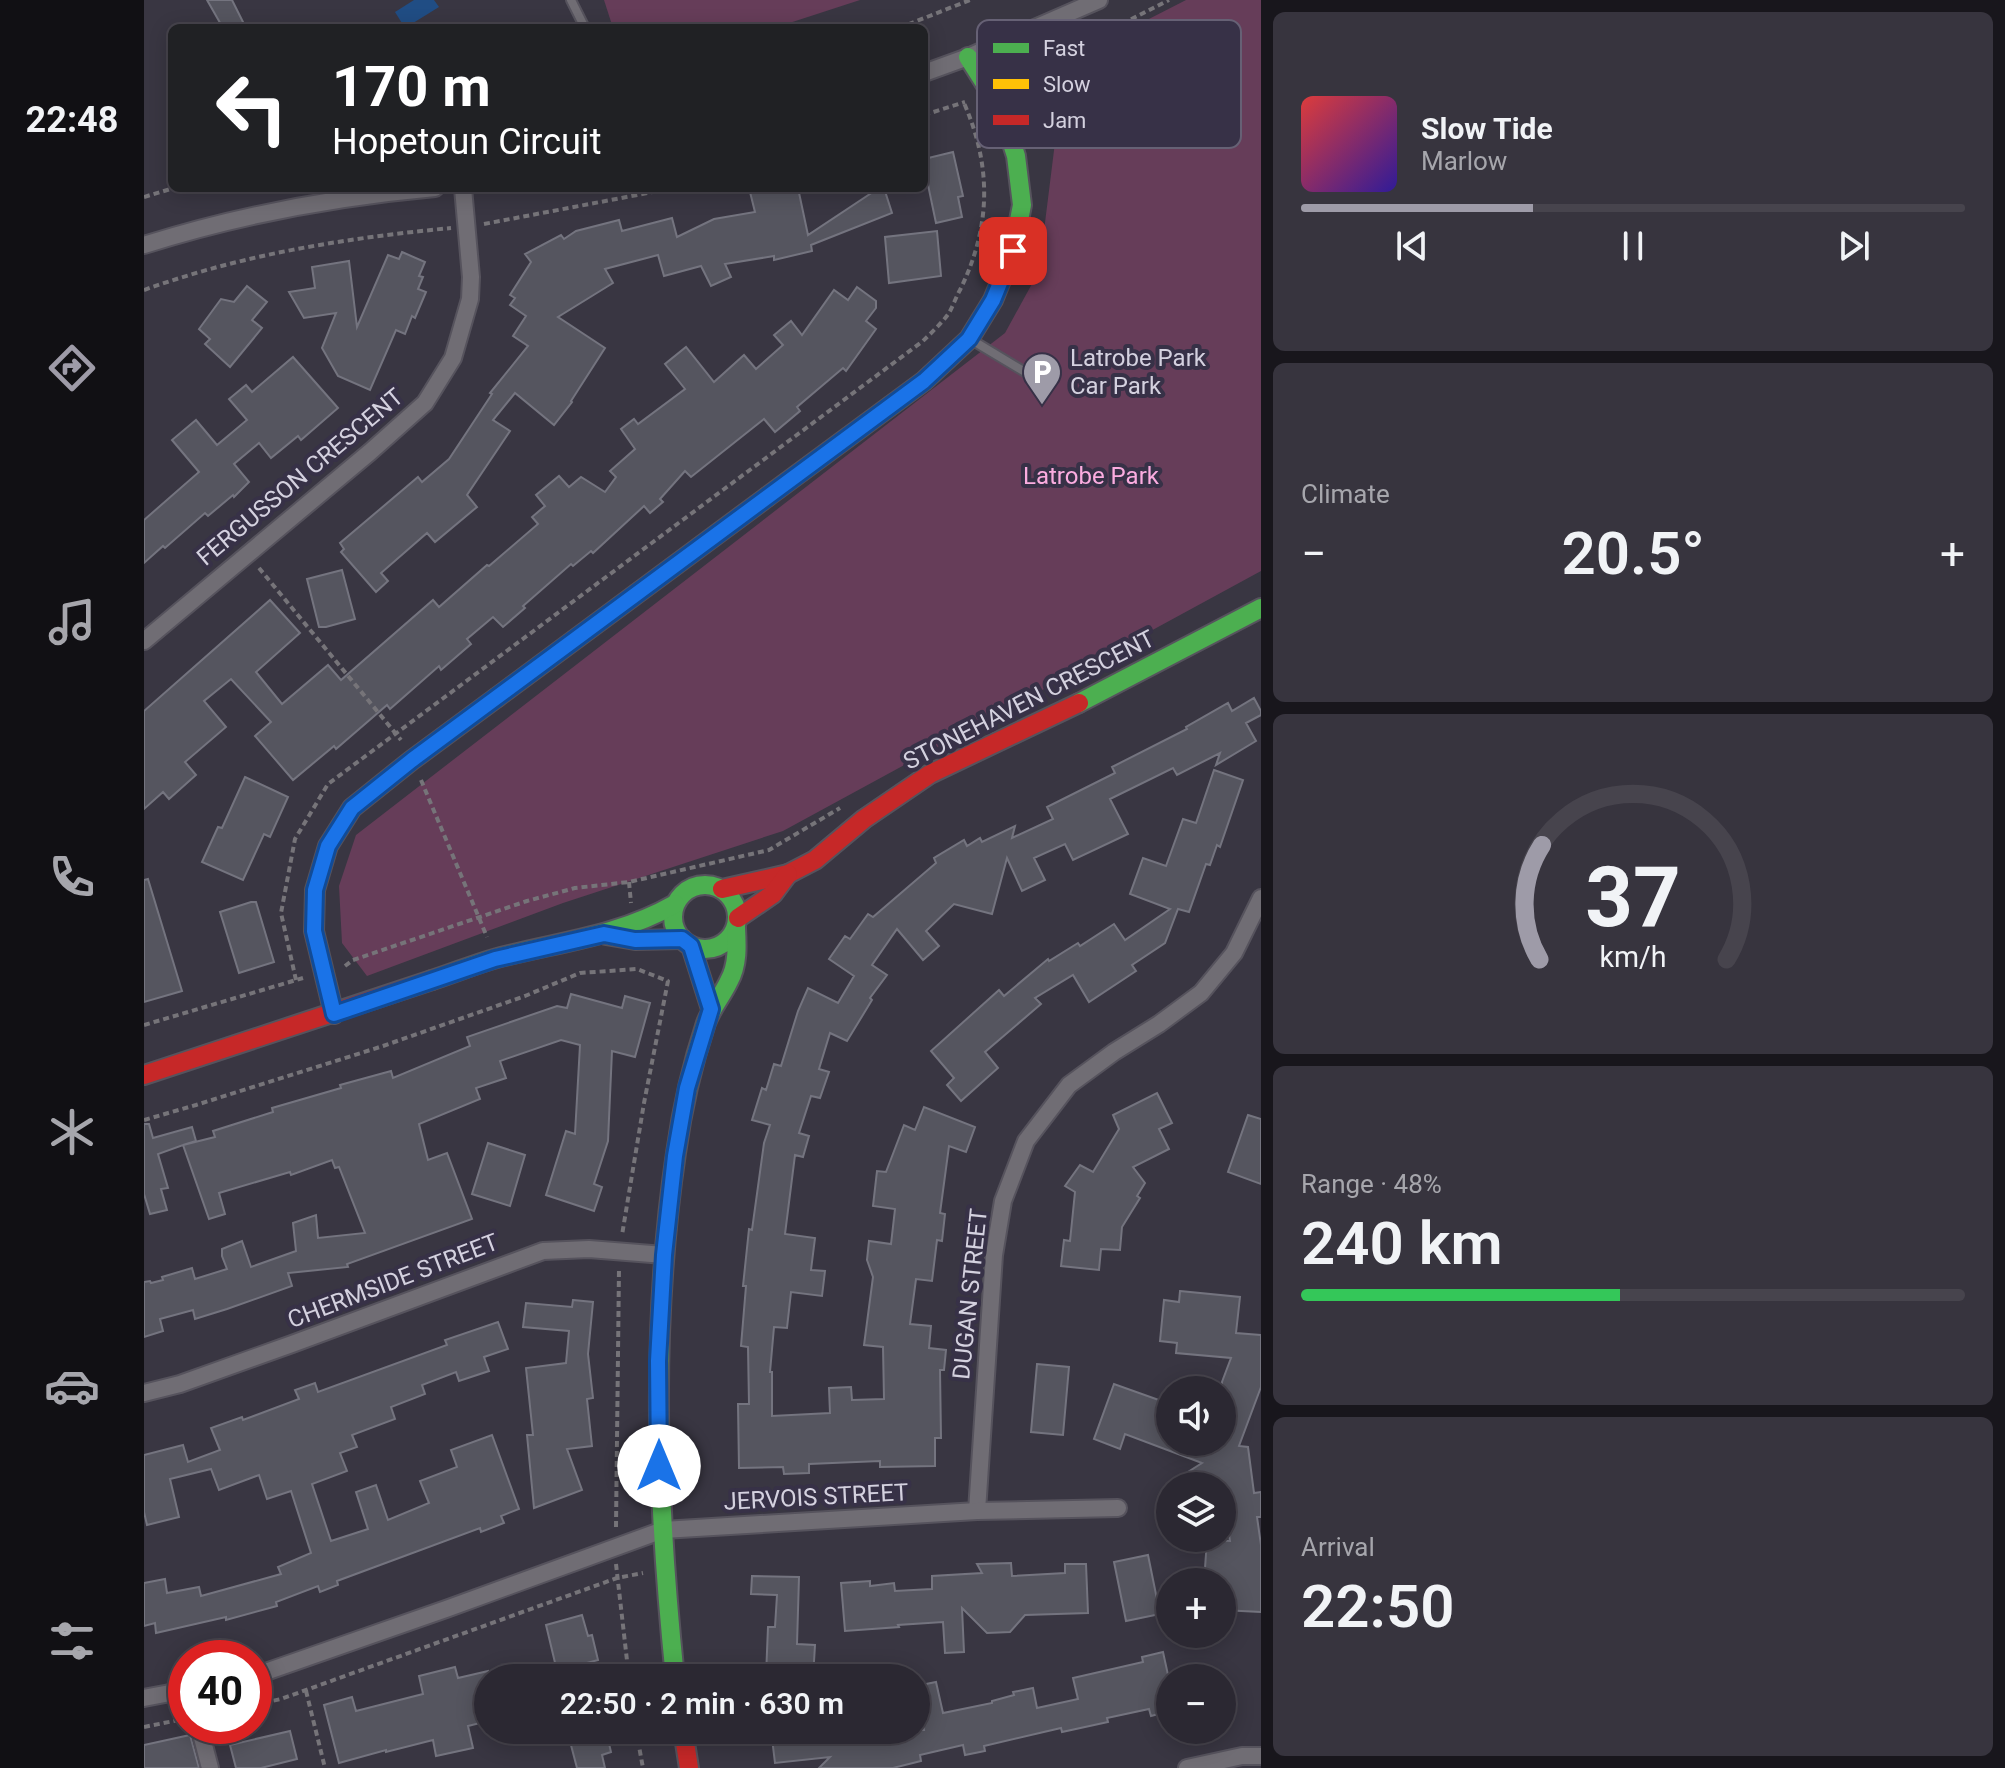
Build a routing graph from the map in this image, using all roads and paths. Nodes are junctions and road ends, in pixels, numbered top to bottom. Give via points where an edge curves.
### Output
1 (571, 0) edge
2 (970, 0) edge
3 (1099, 0) edge
4 (1169, 0) edge
5 (1053, 20) edge
6 (1130, 20) edge
7 (583, 24) edge
8 (909, 24) edge
9 (977, 53) edge
10 (968, 57) junction
11 (977, 71) edge
12 (928, 72) edge
13 (977, 99) edge
14 (964, 103) junction
15 (928, 114) edge
16 (977, 135) edge
17 (980, 148) edge
18 (1013, 148) edge
19 (168, 190) edge
20 (393, 192) edge
21 (463, 192) edge
22 (652, 192) edge
23 (144, 197) edge
24 (467, 226) junction
25 (449, 228) junction
26 (453, 239) dead end
27 (144, 245) edge
28 (144, 290) edge
29 (969, 339) junction
30 (1035, 378) dead end
31 (247, 554) junction
32 (1261, 608) edge
33 (144, 641) edge
34 (395, 733) junction
35 (412, 760) junction
36 (788, 874) junction
37 (629, 882) dead end
38 (722, 889) junction
39 (1261, 898) edge
40 (675, 904) junction
41 (480, 916) junction
42 (737, 923) junction
43 (604, 934) junction
44 (686, 943) junction
45 (495, 959) junction
46 (324, 971) junction
47 (296, 980) junction
48 (711, 1009) junction
49 (334, 1014) junction
50 (144, 1025) edge
51 (144, 1075) edge
52 (144, 1120) edge
53 (620, 1252) junction
54 (664, 1255) junction
55 (144, 1393) edge
56 (1118, 1508) dead end
57 (977, 1511) junction
58 (663, 1530) junction
59 (616, 1547) junction
60 (665, 1569) junction
61 (617, 1578) junction
62 (627, 1664) edge
63 (674, 1664) edge
64 (272, 1670) edge
65 (306, 1691) junction
66 (168, 1693) edge
67 (144, 1698) edge
68 (272, 1701) edge
69 (168, 1722) edge
70 (144, 1727) edge
71 (204, 1744) edge
72 (639, 1744) edge
73 (685, 1744) edge
74 (1261, 1756) edge
75 (210, 1768) edge
76 (325, 1768) edge
77 (643, 1768) edge
78 (689, 1768) edge
79 (1187, 1768) edge

1 - 7 lane
2 - 8 path
3 - 5 street
4 - 6 path
9 - 10 street
10 - 11 street
10 - 12 street
13 - 14 path
14 - 15 path
14 - 16 path
17 - 34 path via 985,195 971,268 949,312 923,341
18 - 29 street via 1022,205 1013,251 993,300
19 - 23 path
20 - 27 street via 289,208
21 - 24 street, FERGUSSON CRESCENT
22 - 24 path
24 - 25 path
24 - 31 street, FERGUSSON CRESCENT via 470,299 453,358 425,403
25 - 26 path
25 - 28 path via 333,241 259,256
29 - 30 lane
29 - 35 street via 924,381
31 - 33 street, FERGUSSON CRESCENT
31 - 34 path
32 - 36 street, STONEHAVEN CRESCENT via 930,774 815,860
34 - 35 path
34 - 47 path via 328,784 295,839 281,913
35 - 41 path
35 - 46 street via 352,808 328,846 315,890 314,931
36 - 38 street, STONEHAVEN CRESCENT
36 - 42 street, STONEHAVEN CRESCENT via 773,894
37 - 41 path via 575,888
38 - 40 street via 692,887
38 - 42 street via 736,907
39 - 57 street, DUGAN STREET via 1234,953 1201,993 1069,1085 1026,1141 1003,1201 994,1255
40 - 43 street
40 - 44 street via 673,923
41 - 45 path
41 - 46 path
42 - 44 street via 730,937 712,949
42 - 48 street via 732,976
43 - 44 street
43 - 45 street
44 - 48 street
45 - 49 street
46 - 47 path
46 - 49 street
47 - 50 path
48 - 54 street via 687,1088
49 - 51 street
52 - 53 path via 383,1046 580,973 637,969 668,981
53 - 54 street, CHERMSIDE STREET
53 - 55 street, CHERMSIDE STREET via 543,1251
53 - 59 path
54 - 58 street via 658,1361
56 - 57 street, JERVOIS STREET
57 - 58 street, JERVOIS STREET
58 - 59 street, JERVOIS STREET
58 - 60 street
59 - 61 path
59 - 64 street, JERVOIS STREET
60 - 61 path
60 - 63 street
61 - 62 path
61 - 65 path
65 - 68 path
65 - 76 path
66 - 67 street
69 - 70 path
71 - 75 street
72 - 77 path
73 - 78 street
74 - 79 street

